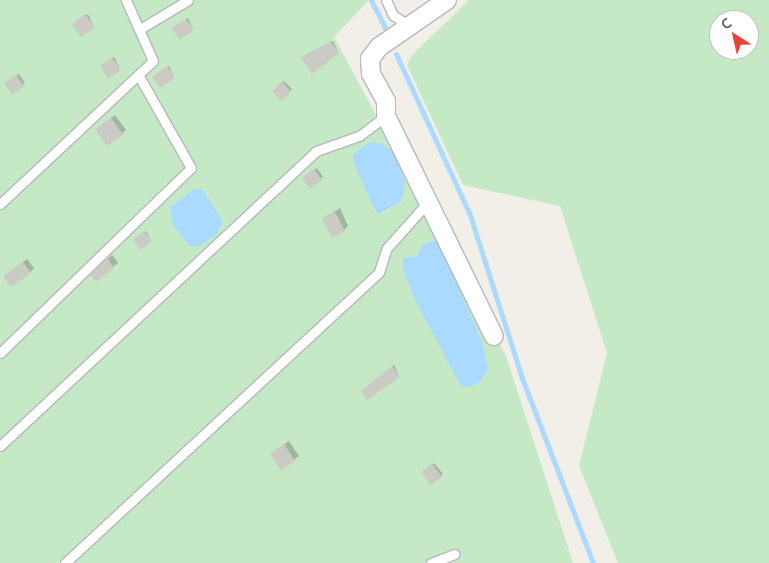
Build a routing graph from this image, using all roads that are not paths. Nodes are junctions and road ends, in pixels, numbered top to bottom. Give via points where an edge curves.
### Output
1 (126, 0) edge
2 (188, 0) edge
3 (386, 0) edge
4 (447, 0) edge
5 (408, 25) junction
6 (140, 29) junction
7 (139, 76) junction
8 (386, 116) junction
9 (428, 202) junction
10 (0, 204) edge
11 (494, 336) dead end
12 (0, 353) edge
13 (0, 446) edge
14 (454, 554) dead end
15 (65, 563) edge
16 (431, 563) edge

1 - 6 lane
2 - 6 lane
3 - 5 lane via 394,15
4 - 5 street
5 - 8 street via 378,48 370,59 371,74 386,101
6 - 7 lane via 153,61
7 - 10 lane
7 - 12 lane via 191,168
8 - 9 street
8 - 13 lane via 359,136 316,151
9 - 11 street
9 - 15 lane via 387,248 379,272
14 - 16 lane

